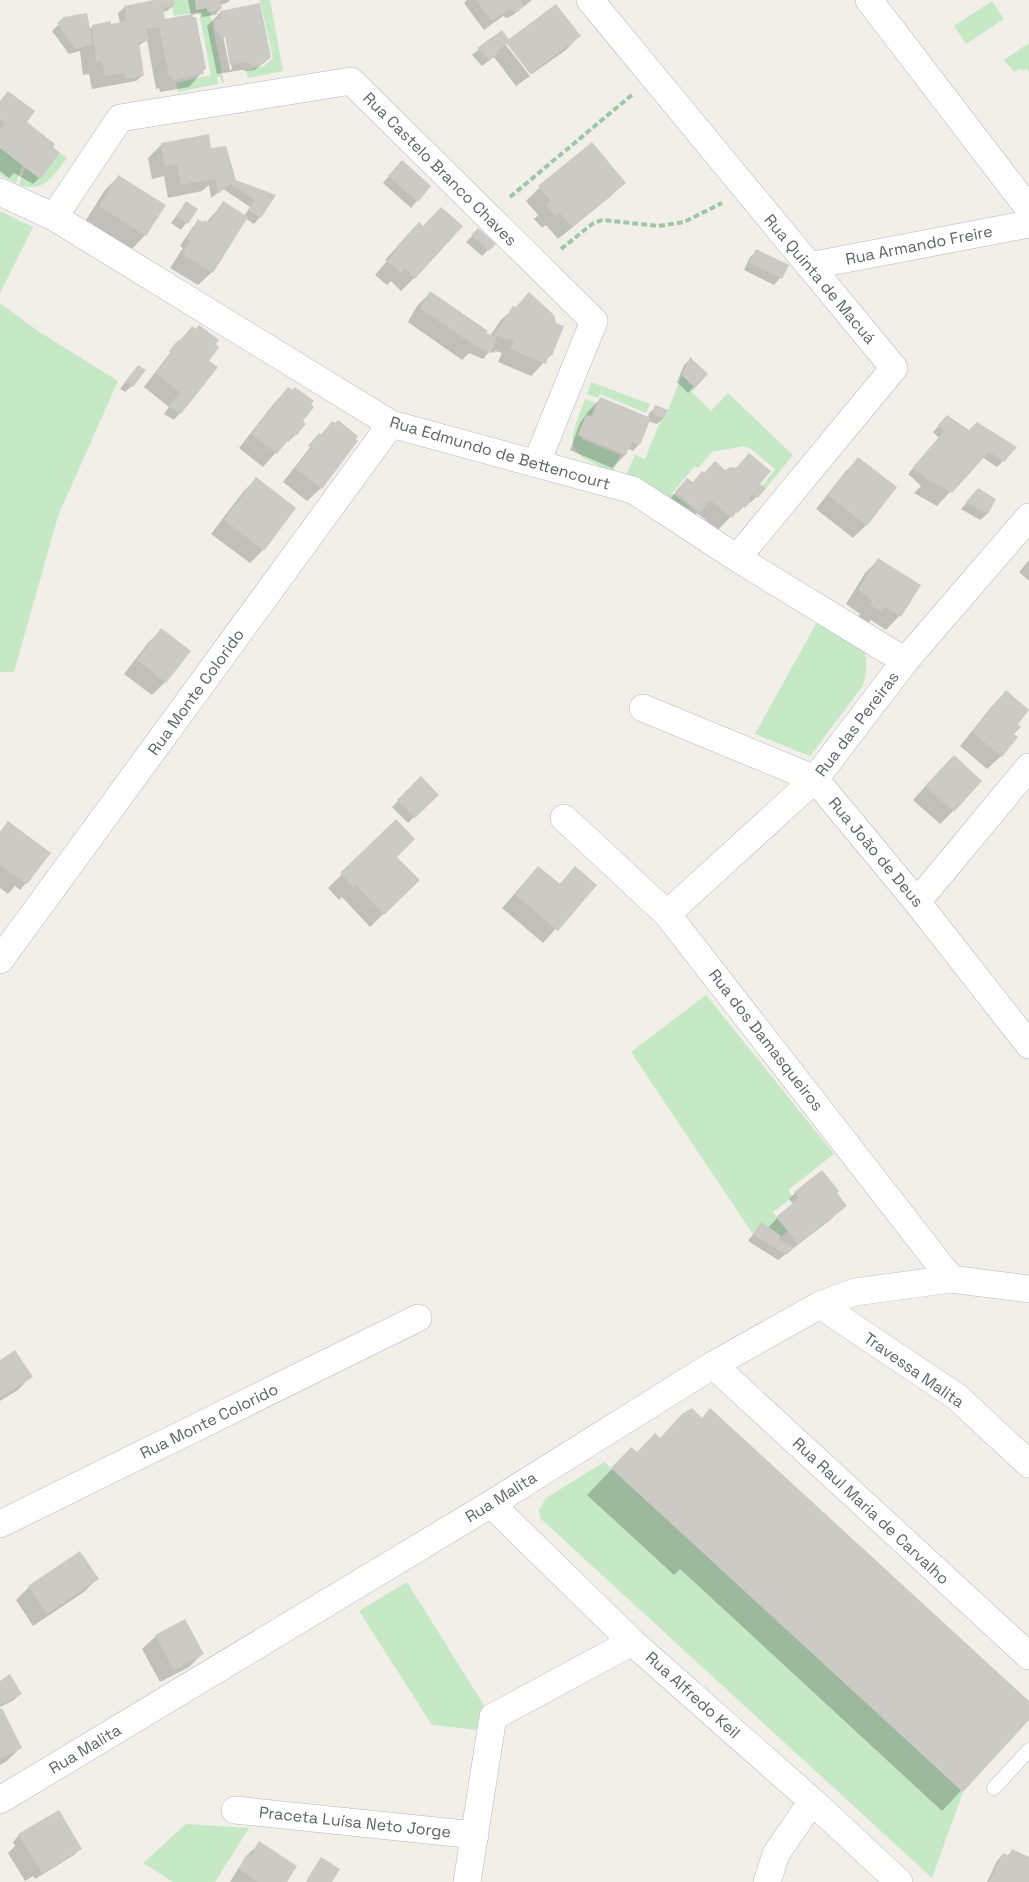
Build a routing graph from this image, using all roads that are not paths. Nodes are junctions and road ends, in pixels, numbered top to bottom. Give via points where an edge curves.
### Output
1 (590, 0) edge
2 (869, 0) edge
3 (0, 192) edge
4 (1029, 210) edge
5 (54, 217) junction
6 (1029, 224) edge
7 (809, 266) junction
8 (391, 424) junction
9 (536, 464) junction
10 (1029, 517) edge
11 (737, 558) junction
12 (905, 660) junction
13 (643, 708) dead end
14 (1029, 767) edge
15 (815, 779) junction
16 (564, 818) dead end
17 (917, 902) junction
18 (667, 914) junction
19 (0, 960) edge
20 (1029, 1044) edge
21 (951, 1278) junction
22 (1029, 1289) edge
23 (820, 1305) junction
24 (418, 1318) dead end
25 (713, 1365) junction
26 (1029, 1464) edge
27 (491, 1504) junction
28 (0, 1524) edge
29 (633, 1642) junction
30 (1029, 1656) edge
31 (1029, 1750) edge
32 (994, 1788) dead end
33 (0, 1800) edge
34 (812, 1801) junction
35 (235, 1810) dead end
36 (475, 1835) junction
37 (467, 1882) edge
38 (767, 1882) edge
39 (899, 1882) edge

1 - 7 street, Rua Quinta de Macuá
2 - 4 street
3 - 5 street, Rua Edmundo de Bettencourt
5 - 8 street, Rua Edmundo de Bettencourt
5 - 9 street, Rua Castelo Branco Chaves via 120,118 351,81 594,321
6 - 7 street, Rua Armando Freire
7 - 11 street, Rua Quinta de Macuá via 894,368
8 - 9 street, Rua Edmundo de Bettencourt
8 - 19 street, Rua Monte Colorido
9 - 11 street, Rua Edmundo de Bettencourt via 633,490
10 - 12 street, Rua das Pereiras
11 - 12 street, Rua Edmundo de Bettencourt
12 - 15 street, Rua das Pereiras
13 - 15 street, Rua João de Deus
14 - 17 street
15 - 17 street, Rua João de Deus
15 - 18 street, Rua das Pereiras
16 - 18 street, Rua dos Damasqueiros
17 - 20 street, Rua João de Deus
18 - 21 street, Rua dos Damasqueiros
21 - 22 street, Rua Malita
21 - 23 street, Rua Malita via 855,1292
23 - 25 street, Rua Malita
23 - 26 street, Travessa Malita via 957,1397
24 - 28 street, Rua Monte Colorido
25 - 27 street, Rua Malita
25 - 30 street, Rua Raul Maria de Carvalho
27 - 29 street, Rua Alfredo Keil
27 - 33 street, Rua Malita
29 - 34 street, Rua Alfredo Keil
29 - 36 street via 493,1717
31 - 32 lane
34 - 38 street via 776,1854
34 - 39 street, Rua Alfredo Keil
35 - 36 street, Praceta Luísa Neto Jorge
36 - 37 street

